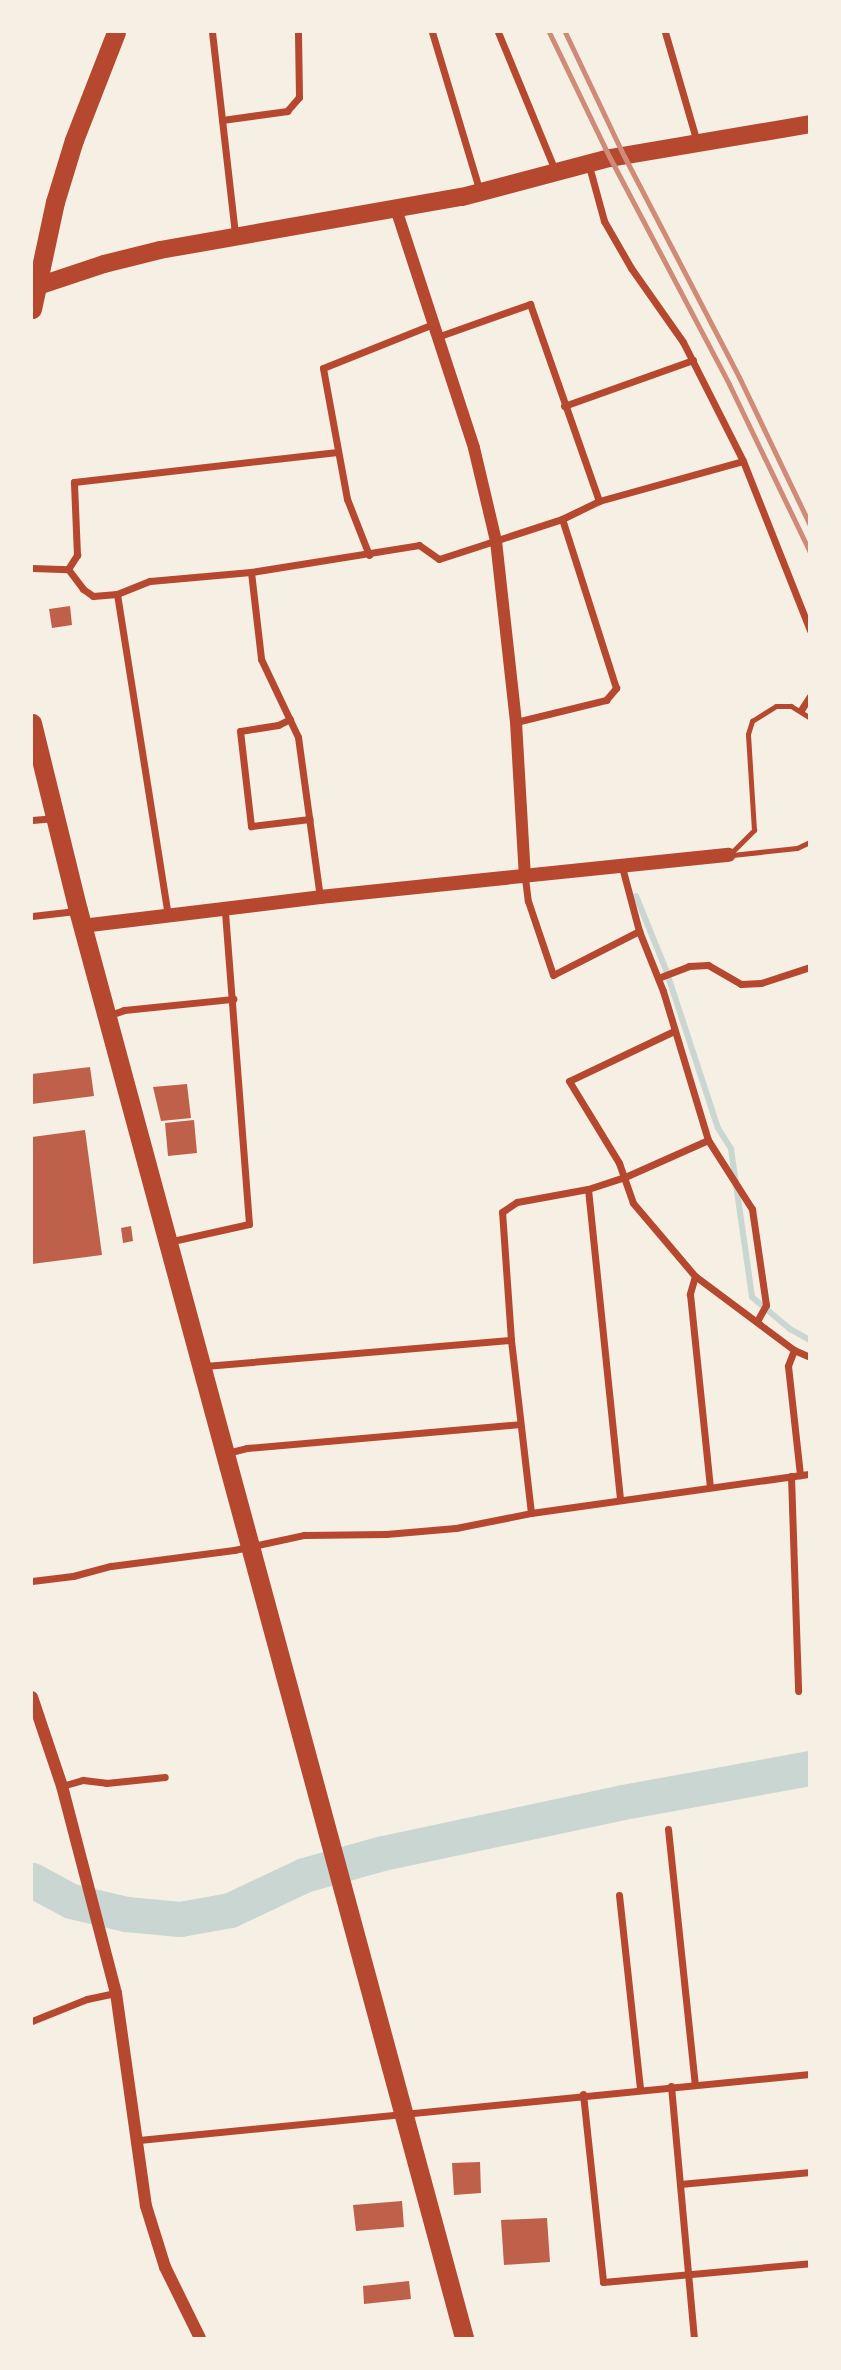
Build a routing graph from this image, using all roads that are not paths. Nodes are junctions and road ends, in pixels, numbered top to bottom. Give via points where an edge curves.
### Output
1 (116, 32) edge
2 (212, 32) edge
3 (298, 32) edge
4 (432, 32) edge
5 (498, 32) edge
6 (664, 32) edge
7 (222, 120) junction
8 (810, 124) edge
9 (697, 142) junction
10 (589, 163) junction
11 (555, 171) junction
12 (480, 193) junction
13 (396, 209) junction
14 (235, 234) junction
15 (34, 287) edge
16 (32, 309) edge
17 (435, 330) junction
18 (692, 360) junction
19 (564, 406) junction
20 (337, 452) junction
21 (743, 461) junction
22 (600, 501) junction
23 (562, 519) junction
24 (496, 541) junction
25 (369, 555) junction
26 (32, 568) edge
27 (68, 569) junction
28 (251, 572) junction
29 (117, 594) junction
30 (810, 630) edge
31 (810, 696) edge
32 (801, 710) junction
33 (810, 718) edge
34 (290, 719) junction
35 (516, 722) junction
36 (32, 723) edge
37 (53, 818) junction
38 (310, 819) junction
39 (32, 820) edge
40 (810, 842) edge
41 (729, 855) junction
42 (622, 867) junction
43 (525, 878) junction
44 (320, 897) junction
45 (225, 910) junction
46 (168, 915) junction
47 (32, 916) edge
48 (80, 918) junction
49 (639, 931) junction
50 (810, 967) edge
51 (658, 978) junction
52 (233, 999) junction
53 (107, 1016) junction
54 (674, 1031) junction
55 (708, 1140) junction
56 (625, 1177) junction
57 (588, 1189) junction
58 (167, 1242) junction
59 (695, 1276) junction
60 (757, 1321) junction
61 (511, 1340) junction
62 (794, 1349) junction
63 (810, 1357) edge
64 (201, 1366) junction
65 (520, 1424) junction
66 (223, 1454) junction
67 (810, 1474) edge
68 (800, 1475) junction
69 (790, 1476) junction
70 (710, 1487) junction
71 (620, 1499) junction
72 (531, 1513) junction
73 (248, 1547) junction
74 (32, 1581) edge
75 (798, 1691) dead end
76 (32, 1698) edge
77 (165, 1777) dead end
78 (62, 1786) junction
79 (668, 1829) dead end
80 (619, 1895) dead end
81 (116, 1993) junction
82 (32, 2021) edge
83 (810, 2074) edge
84 (695, 2084) junction
85 (671, 2086) junction
86 (640, 2089) junction
87 (583, 2094) junction
88 (402, 2113) junction
89 (139, 2140) junction
90 (810, 2172) edge
91 (680, 2183) junction
92 (810, 2263) edge
93 (688, 2274) junction
94 (200, 2339) edge
95 (464, 2339) edge
96 (694, 2339) edge

1 - 15 highway via 74,140
2 - 7 street
3 - 7 street via 299,97 287,111
4 - 12 street
5 - 11 street
6 - 9 street
7 - 14 street
8 - 9 main road
9 - 10 main road
10 - 11 main road
10 - 18 street via 604,221
11 - 12 main road
12 - 13 main road
13 - 14 main road
13 - 17 street
14 - 15 main road via 104,264
15 - 16 highway
17 - 19 street via 530,304
17 - 20 street via 323,368
17 - 24 street via 474,448
18 - 19 street
18 - 21 street
19 - 22 street
20 - 25 street via 347,499
20 - 27 street via 74,482 77,555
21 - 22 street
21 - 30 street
22 - 23 street
23 - 24 street
23 - 35 street via 616,688 606,700
24 - 25 street via 439,559 419,545
24 - 35 street
25 - 28 street
26 - 27 street
27 - 29 street via 93,596
28 - 29 street via 150,581
28 - 34 street via 261,659
29 - 46 street
31 - 32 street
32 - 33 lane
32 - 41 lane via 776,706 752,721 748,734 754,830
34 - 38 street via 298,737
34 - 38 street via 240,731 251,826
35 - 43 street
36 - 37 highway
37 - 39 street
37 - 48 highway
38 - 44 street
40 - 41 lane via 797,848
41 - 42 main road
42 - 43 main road
42 - 49 street
43 - 44 main road
43 - 49 street via 553,975
44 - 45 main road
45 - 46 main road
45 - 52 street
46 - 48 main road
47 - 48 street
48 - 53 highway
49 - 51 street
50 - 51 street via 761,983 741,984 708,965 689,966
51 - 54 street
52 - 53 street via 124,1010
52 - 58 street via 249,1224
53 - 58 highway
54 - 55 street
54 - 56 street via 569,1081
55 - 56 street
55 - 60 street via 752,1209 765,1305
56 - 57 street
56 - 59 street via 633,1203
57 - 61 street via 517,1202 502,1212
57 - 71 street
58 - 64 highway
59 - 60 street
59 - 70 street via 690,1294
60 - 62 street
61 - 64 street
61 - 65 street
62 - 63 street
62 - 68 street via 788,1367
64 - 66 highway
65 - 66 street via 247,1448
65 - 72 street
66 - 73 highway
67 - 68 street
68 - 69 street
69 - 70 street
69 - 75 street
70 - 71 street
71 - 72 street
72 - 73 street via 456,1528 386,1535 304,1535
73 - 74 street
73 - 88 highway
76 - 78 street
77 - 78 street via 106,1783 83,1780
78 - 81 street
79 - 84 street
80 - 86 street
81 - 82 street
81 - 89 street
83 - 84 street
84 - 85 street
85 - 86 street
85 - 91 street
86 - 87 street
87 - 88 street
87 - 93 street via 603,2281
88 - 89 street
88 - 95 highway
89 - 94 street via 146,2206 165,2267
90 - 91 street
91 - 93 street
92 - 93 street
93 - 96 street

